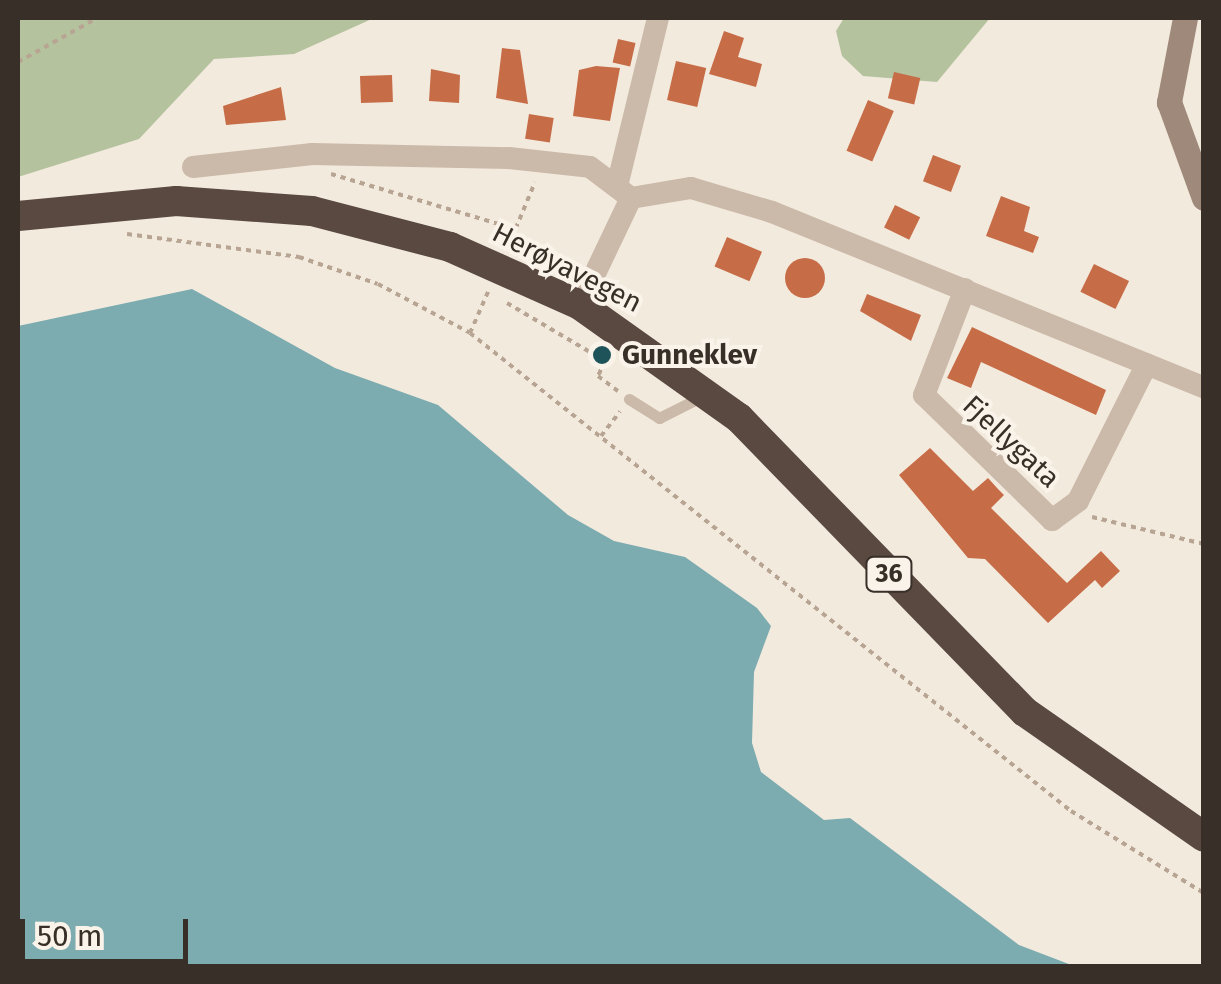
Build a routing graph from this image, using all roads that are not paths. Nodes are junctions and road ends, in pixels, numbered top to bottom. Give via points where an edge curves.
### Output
1 (658, 18) edge
2 (1190, 25) edge
3 (193, 167) dead end
4 (625, 190) junction
5 (1204, 198) edge
6 (18, 216) edge
7 (964, 288) junction
8 (580, 305) junction
9 (1147, 364) junction
10 (1204, 388) edge
11 (708, 392) junction
12 (629, 400) road end
13 (1204, 838) edge

1 - 4 street
2 - 5 main road via 1170,58 1170,116
3 - 4 street via 328,153 558,162
4 - 7 street via 716,192
4 - 8 street
6 - 8 highway, Herøyavegen / 36 via 176,200 312,211 450,247
7 - 9 street
7 - 9 street, Fjellygata via 924,394 1022,498 1052,520 1070,511
8 - 11 highway, Herøyavegen / 36
9 - 10 street
11 - 12 lane via 658,418
11 - 13 highway, Herøyavegen / 36 via 1025,712

